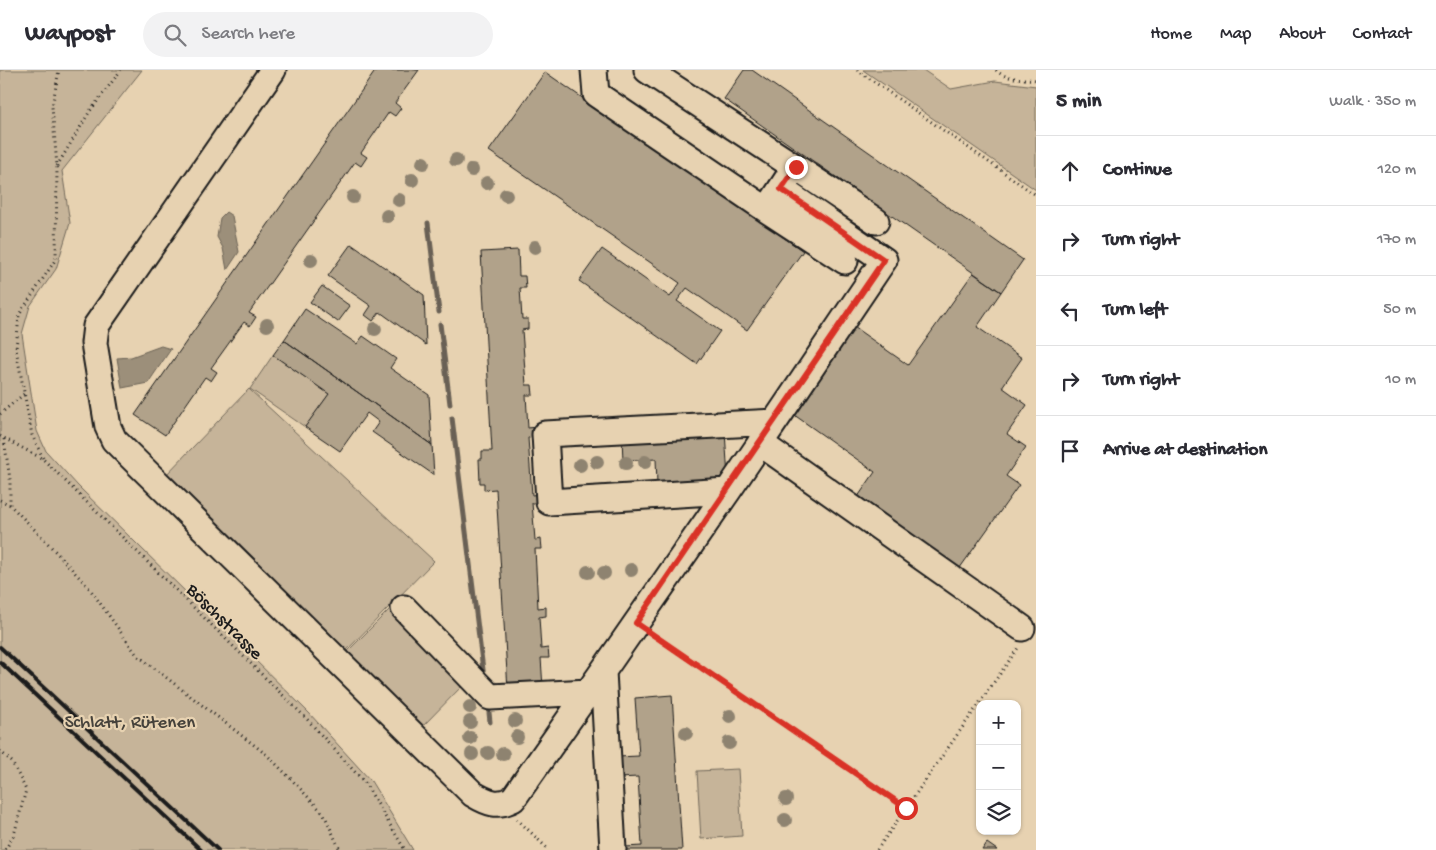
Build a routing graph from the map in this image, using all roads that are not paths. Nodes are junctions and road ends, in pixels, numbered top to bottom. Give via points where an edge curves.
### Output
1 (273, 70) edge
2 (594, 70) edge
3 (647, 70) edge
4 (796, 167) junction
5 (781, 189) junction
6 (767, 210) junction
7 (876, 222) dead end
8 (845, 261) dead end
9 (774, 422) junction
10 (760, 443) junction
11 (728, 491) junction
12 (404, 608) dead end
13 (1022, 628) road end
14 (603, 671) junction
15 (589, 692) junction
16 (613, 850) edge

1 - 15 lane via 96,326 94,343 108,427 114,440 474,794 487,802 503,805 513,799
2 - 6 lane via 596,94
3 - 4 lane
4 - 5 lane
4 - 7 lane
5 - 6 lane
5 - 9 lane via 884,260
6 - 8 lane
9 - 10 lane
9 - 11 lane via 545,434 549,502
10 - 11 lane
10 - 13 lane
11 - 14 lane
12 - 15 lane via 490,697
14 - 15 lane
14 - 16 lane

